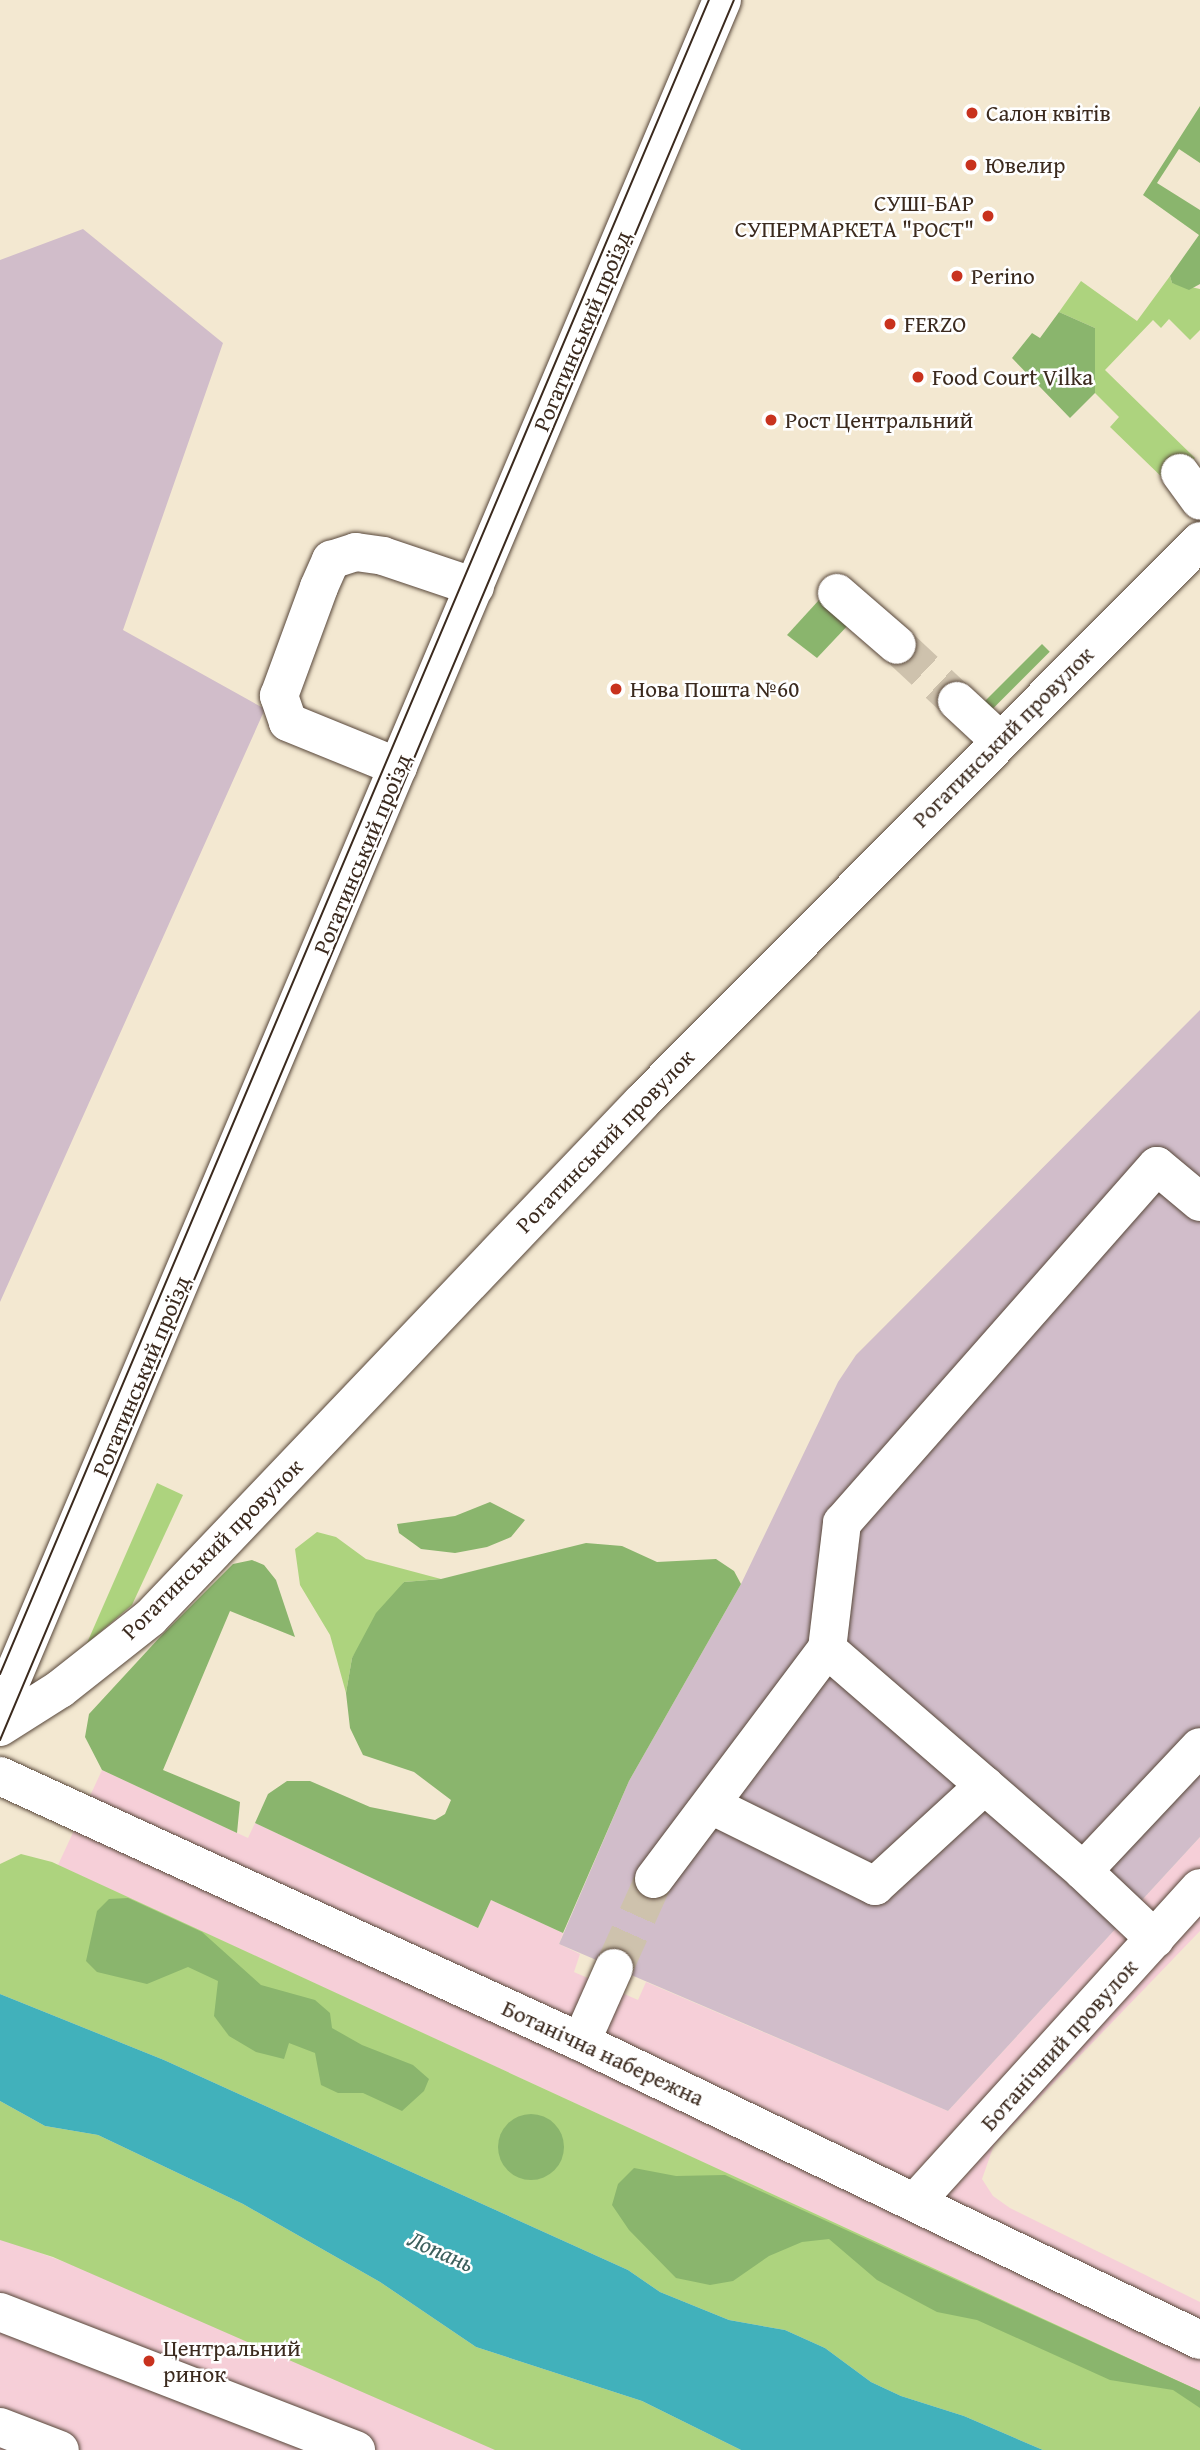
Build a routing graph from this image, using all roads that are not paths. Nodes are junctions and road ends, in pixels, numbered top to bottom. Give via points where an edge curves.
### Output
1 (722, 0) edge
2 (1200, 541) edge
3 (475, 587) junction
4 (838, 593) dead end
5 (897, 645) tunnel mouth
6 (957, 701) tunnel mouth
7 (998, 739) junction
8 (398, 767) junction
9 (1200, 1202) edge
10 (827, 1649) junction
11 (0, 1707) edge
12 (0, 1727) edge
13 (1200, 1747) edge
14 (0, 1776) edge
15 (985, 1785) junction
16 (711, 1805) junction
17 (1083, 1871) junction
18 (654, 1879) tunnel mouth
19 (1200, 1888) edge
20 (1156, 1939) junction
21 (614, 1968) tunnel mouth
22 (581, 2042) junction
23 (917, 2200) junction
24 (0, 2312) edge
25 (1200, 2340) edge
26 (0, 2427) edge
27 (60, 2450) edge
28 (356, 2450) edge

1 - 3 street, Рогатинський проїзд
2 - 7 street, Рогатинський провулок
3 - 8 street, Рогатинський проїзд
3 - 8 street via 383,556 356,552 331,560 318,587 279,696 288,722
4 - 5 street
6 - 7 street
7 - 12 street, Рогатинський провулок via 652,1092 150,1618 60,1689
8 - 11 street, Рогатинський проїзд
9 - 10 street via 1157,1166 842,1523
10 - 15 street
10 - 16 street
13 - 17 street
14 - 22 street, Ботанічна набережна
15 - 16 street via 875,1886
15 - 17 street
16 - 18 street
17 - 20 street
19 - 20 street, Ботанічний провулок
20 - 23 street, Ботанічний провулок
21 - 22 street
22 - 23 street, Ботанічна набережна
23 - 25 street, Ботанічна набережна
24 - 28 street
26 - 27 street

